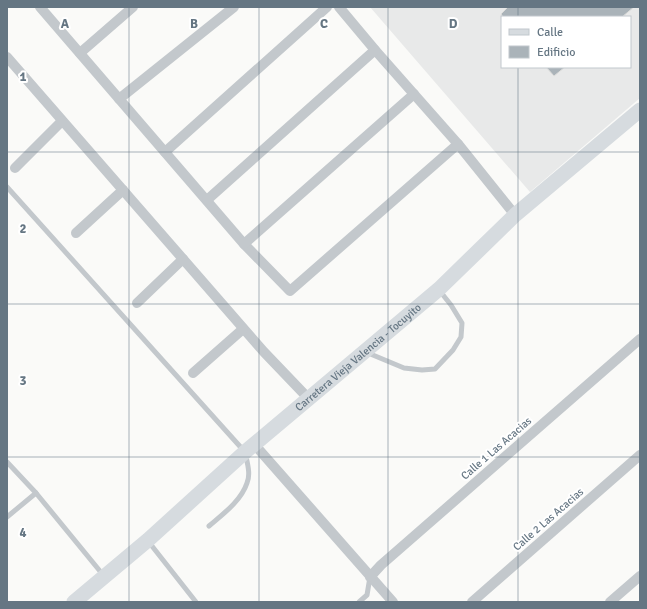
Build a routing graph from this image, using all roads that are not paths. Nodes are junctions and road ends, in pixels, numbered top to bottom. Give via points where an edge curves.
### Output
1 (40, 7) edge
2 (133, 7) edge
3 (234, 7) edge
4 (327, 7) edge
5 (339, 7) edge
6 (375, 50) junction
7 (80, 53) junction
8 (7, 57) edge
9 (414, 94) junction
10 (120, 99) junction
11 (640, 110) edge
12 (62, 120) junction
13 (458, 144) junction
14 (165, 152) junction
15 (15, 168) dead end
16 (7, 187) edge
17 (123, 190) junction
18 (207, 200) junction
19 (515, 215) junction
20 (76, 233) dead end
21 (244, 244) junction
22 (183, 259) junction
23 (439, 289) junction
24 (137, 303) dead end
25 (243, 329) junction
26 (640, 339) edge
27 (364, 351) junction
28 (193, 374) dead end
29 (308, 398) junction
30 (249, 448) junction
31 (640, 455) edge
32 (7, 462) edge
33 (36, 493) junction
34 (7, 517) edge
35 (209, 526) dead end
36 (148, 540) junction
37 (105, 576) junction
38 (640, 576) edge
39 (370, 577) junction
40 (77, 601) edge
41 (196, 602) edge
42 (359, 602) edge
43 (393, 602) edge
44 (472, 602) edge
45 (610, 602) edge

1 - 7 street
2 - 7 street
3 - 10 street
4 - 14 street
5 - 6 street
6 - 9 street
6 - 18 street
7 - 10 street
8 - 12 street
9 - 13 street
9 - 21 street
10 - 14 street
11 - 19 street, Carretera Vieja Valencia - Tocuyito
12 - 15 street
12 - 17 street
13 - 19 street
13 - 21 street via 290,291
14 - 18 street
16 - 30 lane
17 - 20 street
17 - 22 street
18 - 21 street
19 - 23 street, Carretera Vieja Valencia - Tocuyito
22 - 24 street
22 - 25 street
23 - 27 street, Carretera Vieja Valencia - Tocuyito
23 - 27 lane via 462,323 461,338 435,369 404,368
25 - 28 street
25 - 29 street
26 - 39 street, Calle 1 Las Acacias
27 - 29 street, Carretera Vieja Valencia - Tocuyito
29 - 30 street, Carretera Vieja Valencia - Tocuyito
30 - 35 lane via 248,483 239,498
30 - 36 street, Carretera Vieja Valencia - Tocuyito
30 - 39 street
31 - 44 street, Calle 2 Las Acacias
32 - 33 lane
33 - 34 lane
33 - 37 lane
36 - 37 street, Carretera Vieja Valencia - Tocuyito
36 - 41 lane
37 - 40 street, Carretera Vieja Valencia - Tocuyito
38 - 45 street
39 - 42 lane via 367,595
39 - 43 street

